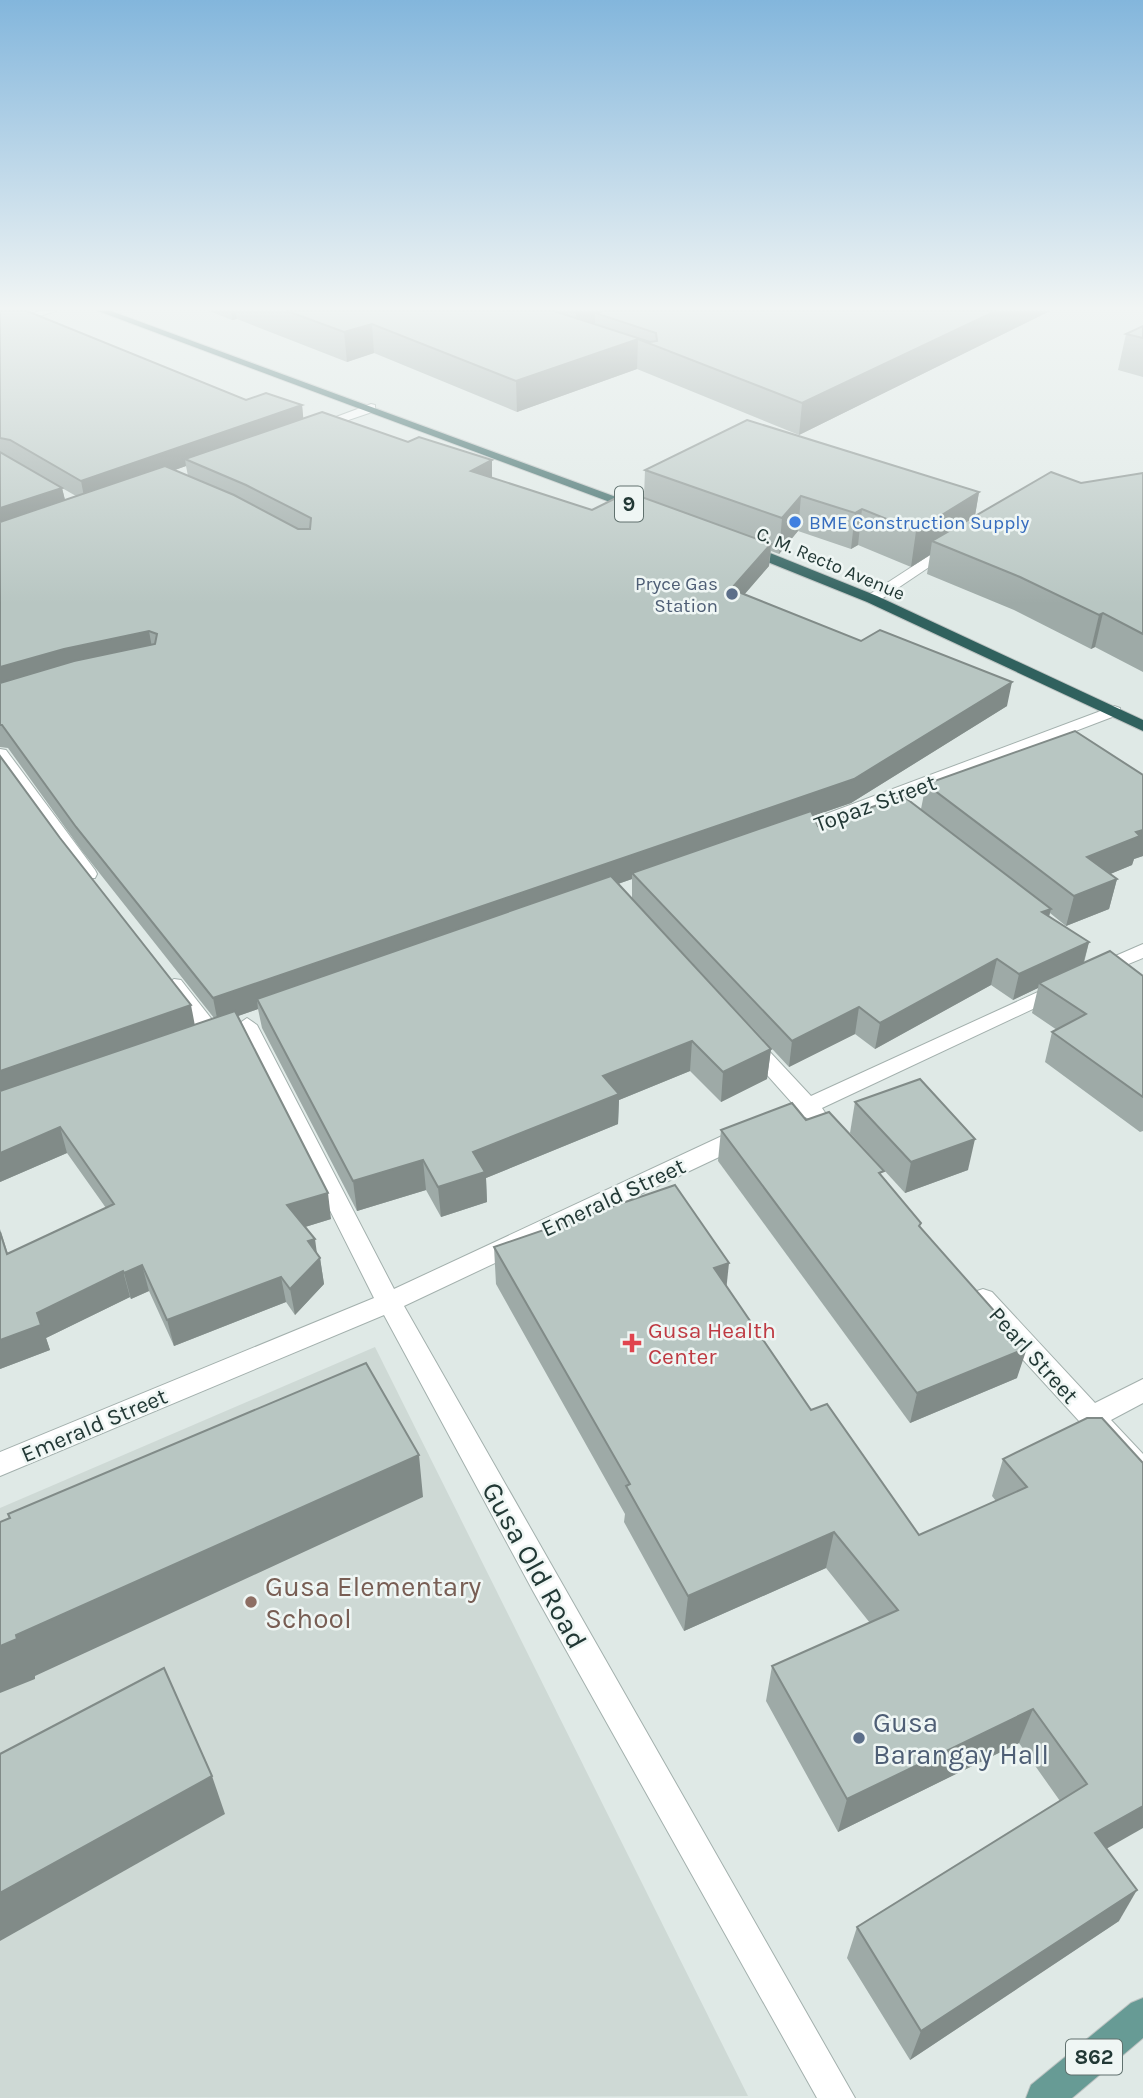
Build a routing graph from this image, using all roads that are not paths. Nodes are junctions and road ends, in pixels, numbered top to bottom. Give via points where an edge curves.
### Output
1 (368, 409) edge
2 (373, 409) edge
3 (307, 430) edge
4 (650, 512) edge
5 (727, 541) edge
6 (960, 542) edge
7 (872, 600) junction
8 (1114, 711) junction
9 (1143, 726) edge
10 (0, 754) edge
11 (771, 841) edge
12 (99, 888) edge
13 (1143, 950) edge
14 (1081, 951) edge
15 (1103, 968) junction
16 (165, 973) edge
17 (1123, 984) edge
18 (735, 1026) edge
19 (214, 1036) junction
20 (189, 1045) edge
21 (807, 1106) junction
22 (826, 1126) edge
23 (972, 1287) edge
24 (389, 1302) junction
25 (1143, 1390) edge
26 (1091, 1418) junction
27 (0, 1464) edge
28 (1143, 1472) edge
29 (1143, 2015) edge
30 (837, 2098) edge
31 (1044, 2098) edge

1 - 3 street
2 - 4 highway, 9
5 - 7 highway, C. M. Recto Avenue
6 - 7 street
7 - 8 highway, C. M. Recto Avenue
8 - 9 highway, C. M. Recto Avenue
8 - 11 street, Topaz Street via 893,803
10 - 12 street
13 - 15 street, Emerald Street
14 - 15 street
15 - 17 street
15 - 21 street, Emerald Street
16 - 19 street
18 - 21 street
19 - 20 street
19 - 24 street, Gusa Old Road via 253,1023
21 - 22 street
21 - 24 street, Emerald Street
23 - 26 street, Pearl Street
24 - 27 street, Emerald Street
24 - 30 street, Gusa Old Road
25 - 26 street
26 - 28 street, Pearl Street
29 - 31 main road, 862

